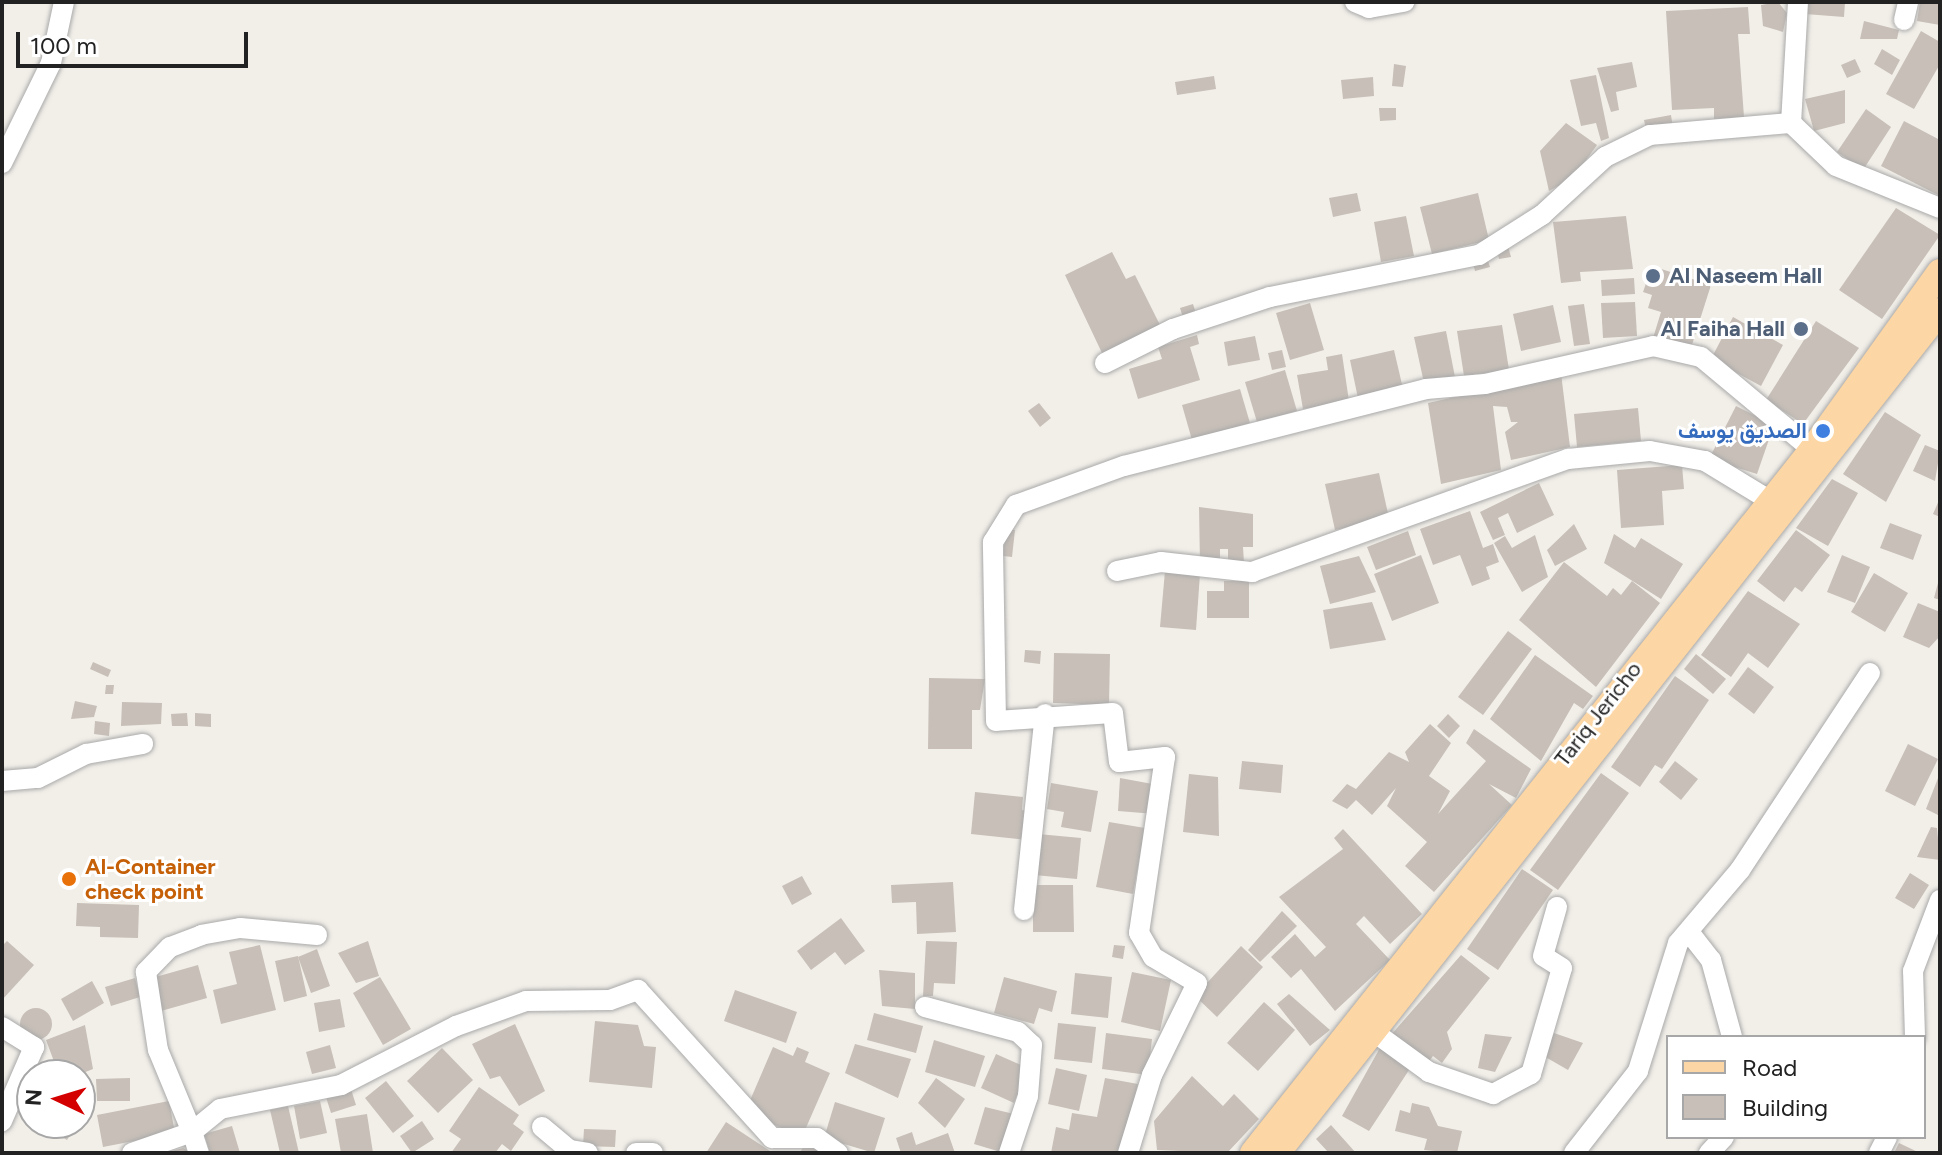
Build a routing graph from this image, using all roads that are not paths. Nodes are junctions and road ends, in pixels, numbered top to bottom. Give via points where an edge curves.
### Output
1 (64, 2) edge
2 (1355, 2) edge
3 (1404, 2) edge
4 (1798, 2) edge
5 (1791, 123) junction
6 (2, 163) edge
7 (1940, 208) edge
8 (1940, 272) edge
9 (1940, 311) edge
10 (1105, 363) dead end
11 (1819, 456) junction
12 (1769, 500) junction
13 (1117, 571) dead end
14 (1870, 673) dead end
15 (1045, 714) junction
16 (143, 744) dead end
17 (2, 781) edge
18 (1940, 900) edge
19 (1557, 907) dead end
20 (1024, 910) dead end
21 (1689, 932) junction
22 (317, 935) dead end
23 (925, 1007) dead end
24 (2, 1027) edge
25 (1374, 1032) junction
26 (1731, 1035) edge
27 (1915, 1035) edge
28 (2, 1121) edge
29 (542, 1127) dead end
30 (192, 1132) junction
31 (132, 1153) edge
32 (199, 1153) edge
33 (588, 1153) edge
34 (636, 1153) edge
35 (653, 1153) edge
36 (838, 1153) edge
37 (1009, 1153) edge
38 (1128, 1153) edge
39 (1253, 1153) edge
40 (1277, 1153) edge
41 (1574, 1153) edge

1 - 6 street via 51,63
2 - 3 street via 1369,8
4 - 5 street
5 - 7 street via 1836,166
5 - 10 street via 1650,135 1605,157 1542,215 1479,255 1270,297 1173,329
8 - 11 main road, Tariq Jericho
9 - 11 main road, Tariq Jericho
11 - 12 main road, Tariq Jericho
11 - 15 street via 1701,357 1653,346 1485,384 1426,389 1080,481 1016,505 993,542 996,721
11 - 25 main road, Tariq Jericho
12 - 13 street via 1705,461 1650,451 1568,459 1252,572 1161,562
12 - 39 main road, Tariq Jericho
14 - 21 street via 1740,870
15 - 20 street
15 - 38 street via 1113,713 1119,762 1165,757 1139,933 1153,957 1197,983 1152,1075
16 - 17 street via 86,754 38,778
18 - 27 street via 1913,971
19 - 25 street via 1543,956 1562,968 1531,1074 1493,1094 1429,1072
21 - 26 street via 1711,960
21 - 41 street via 1678,943 1638,1071
22 - 30 street via 240,928 202,935 170,947 146,972 158,1050
23 - 37 street via 1018,1032 1032,1045 1028,1096
24 - 28 street via 34,1047
25 - 40 main road, Tariq Jericho
29 - 33 street via 569,1150
30 - 31 street
30 - 32 street
30 - 36 street via 220,1109 341,1085 456,1026 526,1001 610,1000 638,990 772,1138 817,1138
34 - 35 street

